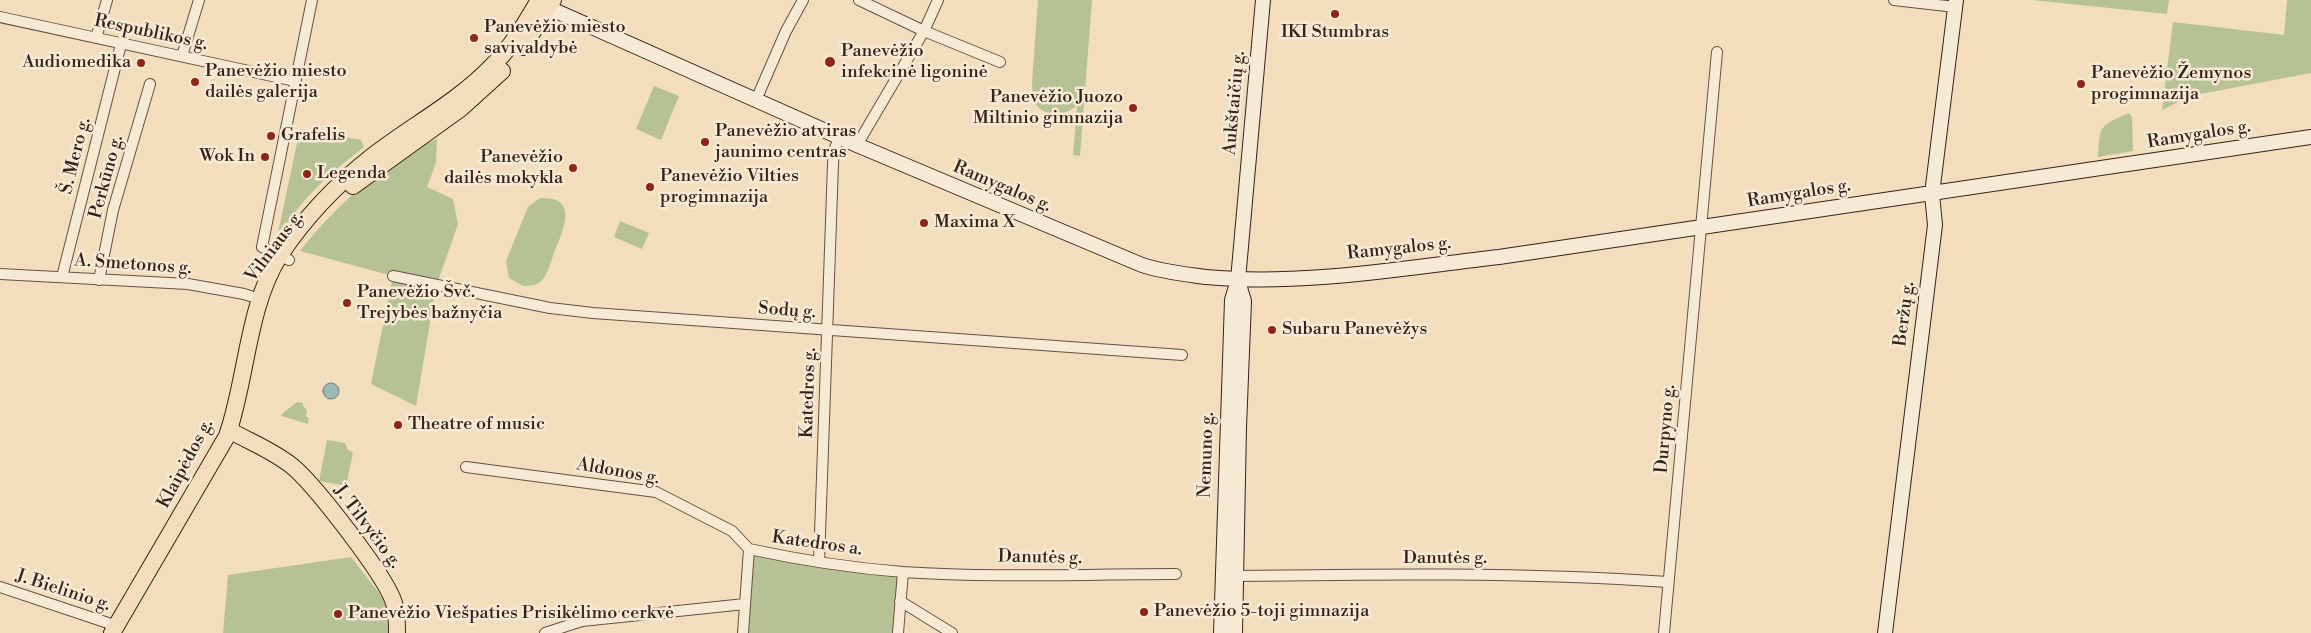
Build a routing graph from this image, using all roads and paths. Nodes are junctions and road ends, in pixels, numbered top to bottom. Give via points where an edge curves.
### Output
1 (107, 0) edge
2 (200, 0) edge
3 (312, 0) edge
4 (803, 0) edge
5 (859, 0) edge
6 (938, 0) edge
7 (1263, 0) edge
8 (1894, 0) edge
9 (545, 3) edge
10 (1956, 4) edge
11 (0, 17) edge
12 (924, 31) junction
13 (96, 38) junction
14 (121, 44) junction
15 (1717, 52) dead end
16 (182, 56) junction
17 (1000, 62) dead end
18 (295, 82) junction
19 (150, 84) dead end
20 (756, 100) junction
21 (840, 137) junction
22 (2311, 137) edge
23 (857, 145) junction
24 (1932, 194) junction
25 (1244, 209) joint
26 (1700, 228) junction
27 (285, 257) junction
28 (0, 274) edge
29 (393, 276) dead end
30 (62, 277) junction
31 (99, 280) junction
32 (1238, 280) junction
33 (262, 300) junction
34 (828, 330) junction
35 (1182, 355) dead end
36 (227, 436) junction
37 (466, 467) dead end
38 (749, 549) junction
39 (818, 562) junction
40 (903, 572) junction
41 (1176, 574) dead end
42 (1237, 576) junction
43 (1222, 577) junction
44 (1668, 582) junction
45 (0, 587) edge
46 (900, 601) junction
47 (745, 604) junction
48 (115, 629) edge
49 (397, 633) edge
50 (545, 633) edge
51 (743, 633) edge
52 (898, 633) edge
53 (952, 633) edge
54 (1221, 633) edge
55 (1235, 633) edge
56 (1664, 633) edge
57 (1885, 633) edge

1 - 13 street
2 - 16 street
3 - 18 street
4 - 20 street
5 - 12 street
6 - 12 street
7 - 25 main road, Aukštaičių g.
8 - 10 street
9 - 20 main road, Ramygalos g.
9 - 27 main road, Vilniaus g. via 491,68 348,177 316,210
10 - 24 main road, Beržų g.
11 - 13 street, Respublikos g.
12 - 17 street
12 - 23 street
13 - 14 street, Respublikos g.
14 - 16 street, Respublikos g.
14 - 30 street, Š. Mero g.
15 - 26 street, Durpyno g.
16 - 18 street, Respublikos g.
18 - 27 street via 262,248
19 - 31 street, Perkūno g. via 113,210
20 - 21 main road, Ramygalos g.
21 - 23 main road, Ramygalos g.
21 - 34 street, Katedros g. via 833,164
22 - 24 main road, Ramygalos g.
23 - 32 main road, Ramygalos g. via 1142,265 1169,273
24 - 26 main road, Ramygalos g.
24 - 57 main road, Beržų g. via 1935,225
25 - 32 main road, Nemuno g.
26 - 32 main road, Ramygalos g. via 1382,272
26 - 44 street, Durpyno g.
27 - 33 main road, Vilniaus g.
28 - 30 street, A. Smetonos g.
29 - 34 street, Sodų g. via 550,308
30 - 31 street, A. Smetonos g.
31 - 33 street, A. Smetonos g. via 188,284
32 - 42 main road, Nemuno g. via 1244,301
32 - 43 main road, Nemuno g. via 1231,309
33 - 36 main road, Klaipėdos g.
34 - 35 street, Sodų g.
34 - 39 street, Katedros g.
36 - 48 main road, Klaipėdos g.
36 - 49 main road, J. Tilvyčio g. via 280,458 310,484 380,576 394,603
37 - 38 street, Aldonos g. via 656,492 732,531
38 - 39 street, Katedros a.
38 - 47 street, Katedros a.
39 - 40 street, Katedros a.
40 - 41 street, Danutės g. via 1073,576
40 - 46 street
42 - 43 street, Danutės g.
42 - 44 street, Danutės g. via 1476,575
42 - 55 main road, Nemuno g.
43 - 54 main road, Nemuno g.
44 - 56 street, Durpyno g.
45 - 48 street, J. Bielinio g.
46 - 52 street
46 - 53 street
47 - 50 street via 582,621
47 - 51 street, Katedros a.

